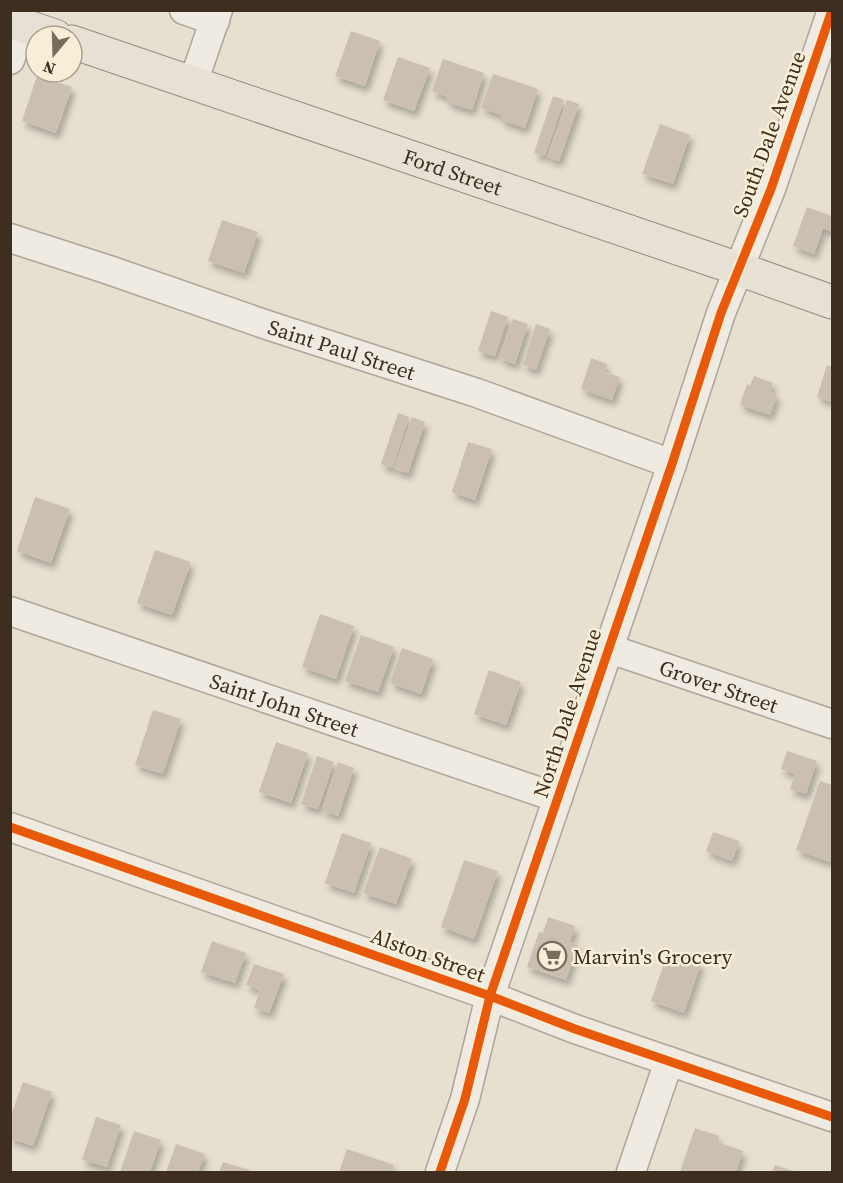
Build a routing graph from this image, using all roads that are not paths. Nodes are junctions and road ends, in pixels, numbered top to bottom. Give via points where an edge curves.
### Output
1 (184, 10) edge
2 (832, 10) edge
3 (217, 16) edge
4 (16, 23) edge
5 (84, 46) edge
6 (10, 60) edge
7 (193, 83) junction
8 (10, 238) edge
9 (739, 269) junction
10 (832, 302) edge
11 (672, 464) junction
12 (10, 611) edge
13 (607, 648) junction
14 (832, 724) edge
15 (558, 798) junction
16 (10, 827) edge
17 (489, 996) junction
18 (669, 1061) junction
19 (832, 1117) edge
20 (440, 1173) edge
21 (631, 1173) edge

1 - 3 street
2 - 9 street, South Dale Avenue via 771,189
3 - 7 street
4 - 6 street
5 - 7 main road, Ford Street
7 - 9 main road, Ford Street
8 - 11 street, Saint Paul Street via 477,393
9 - 10 main road, Ford Street
9 - 11 street, North Dale Avenue
11 - 13 street, North Dale Avenue
12 - 15 street, Saint John Street
13 - 14 street, Grover Street
13 - 15 street, North Dale Avenue
15 - 17 street, North Dale Avenue
16 - 17 street, Alston Street
17 - 18 street, Alston Street
17 - 20 street, North Dale Avenue via 465,1099
18 - 19 street, Alston Street
18 - 21 street

